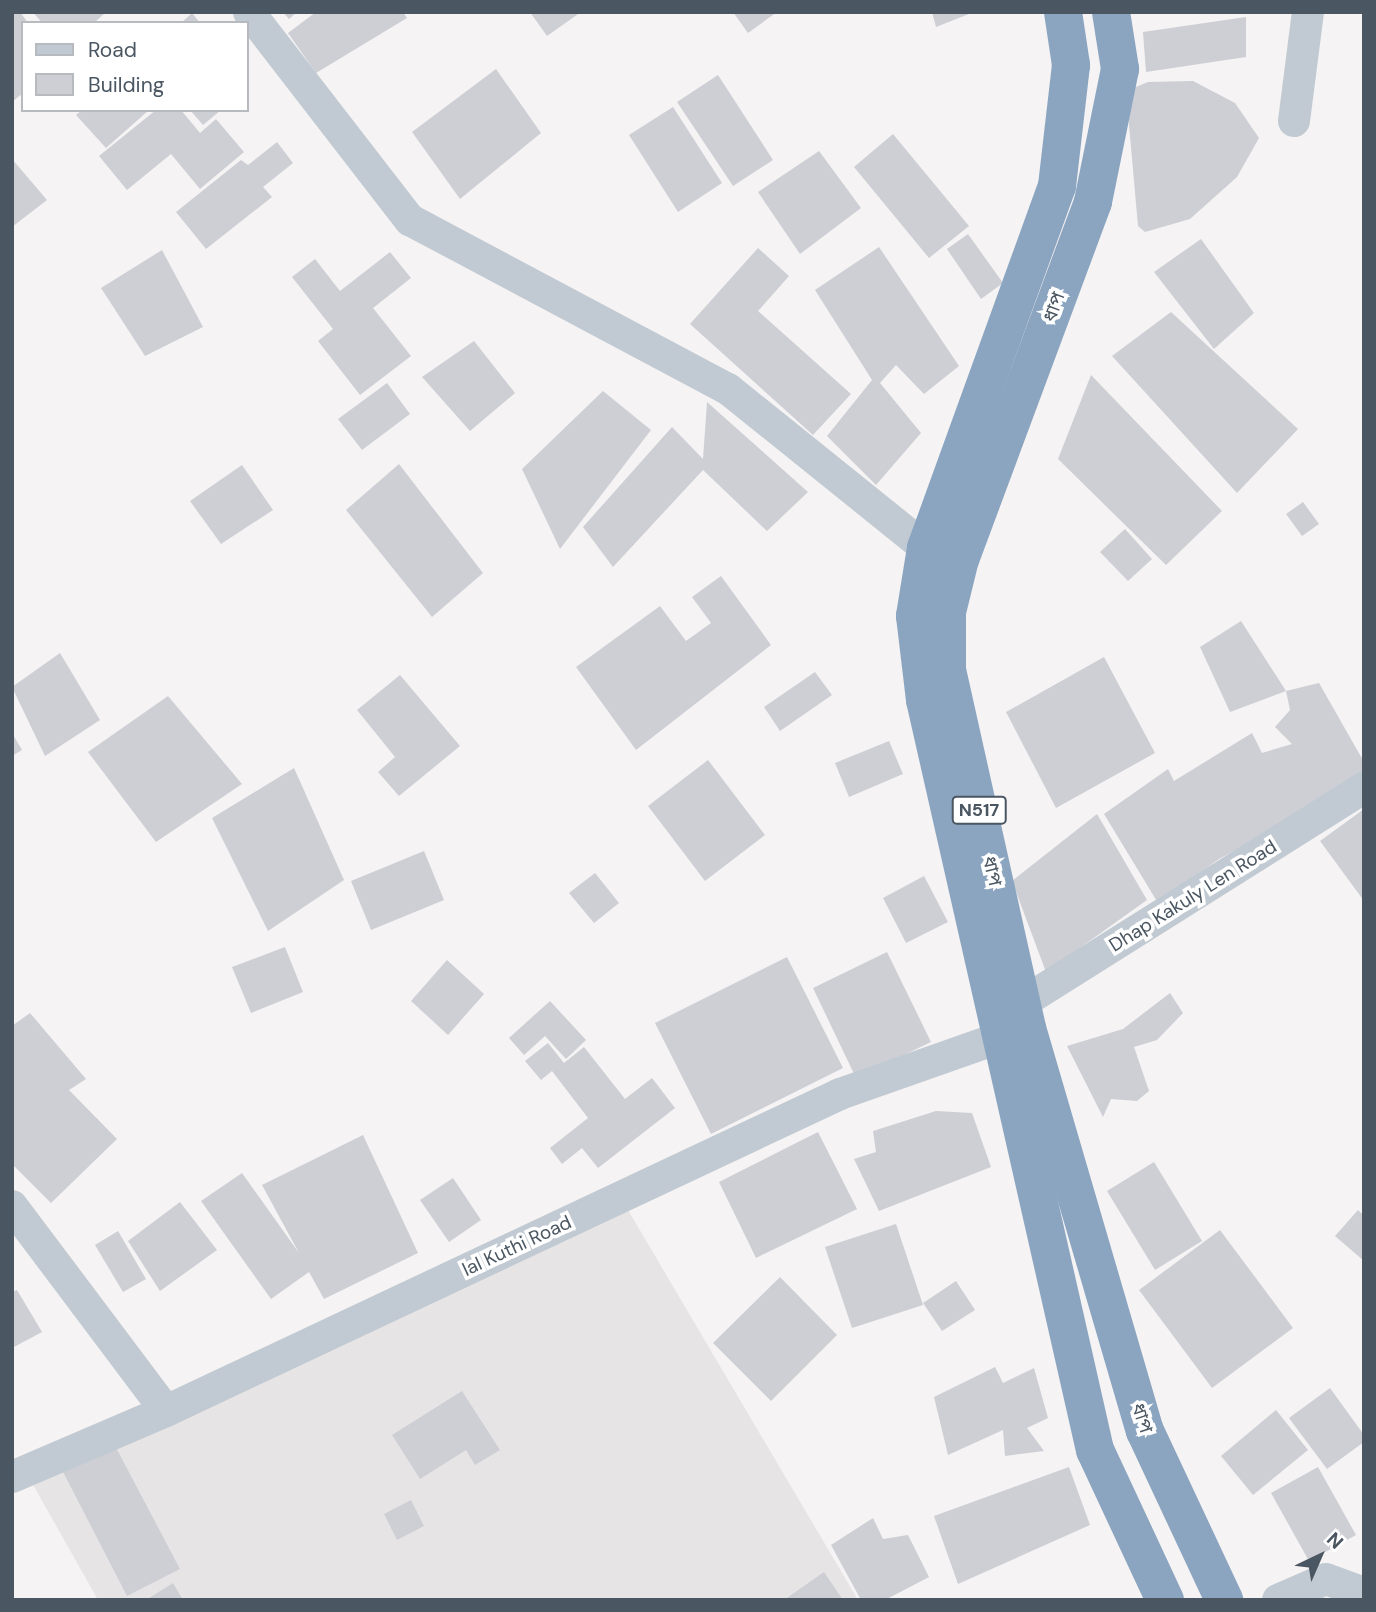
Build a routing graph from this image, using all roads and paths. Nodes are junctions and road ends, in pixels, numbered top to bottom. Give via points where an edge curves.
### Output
1 (249, 12) edge
2 (1063, 12) edge
3 (1111, 12) edge
4 (1308, 12) edge
5 (1294, 121) dead end
6 (943, 554) junction
7 (1364, 788) edge
8 (1016, 1024) junction
9 (12, 1206) edge
10 (166, 1411) junction
11 (12, 1477) edge
12 (1364, 1593) edge
13 (1165, 1600) edge
14 (1224, 1600) edge
15 (1279, 1600) edge

1 - 6 street via 410,220 728,389
2 - 6 highway, ধাপ / N517 via 1071,65 1056,186
3 - 6 highway, ধাপ / N517 via 1120,69 1093,202
4 - 5 street
6 - 8 highway, ধাপ / N517 via 947,670
7 - 8 street, Dhap Kakuly Len Road
8 - 10 street, lal Kuthi Road via 840,1094
8 - 13 highway, ধাপ / N517 via 1095,1450
8 - 14 highway, ধাপ / N517 via 1145,1431
9 - 10 street
10 - 11 street, lal Kuthi Road
12 - 15 street via 1326,1580

